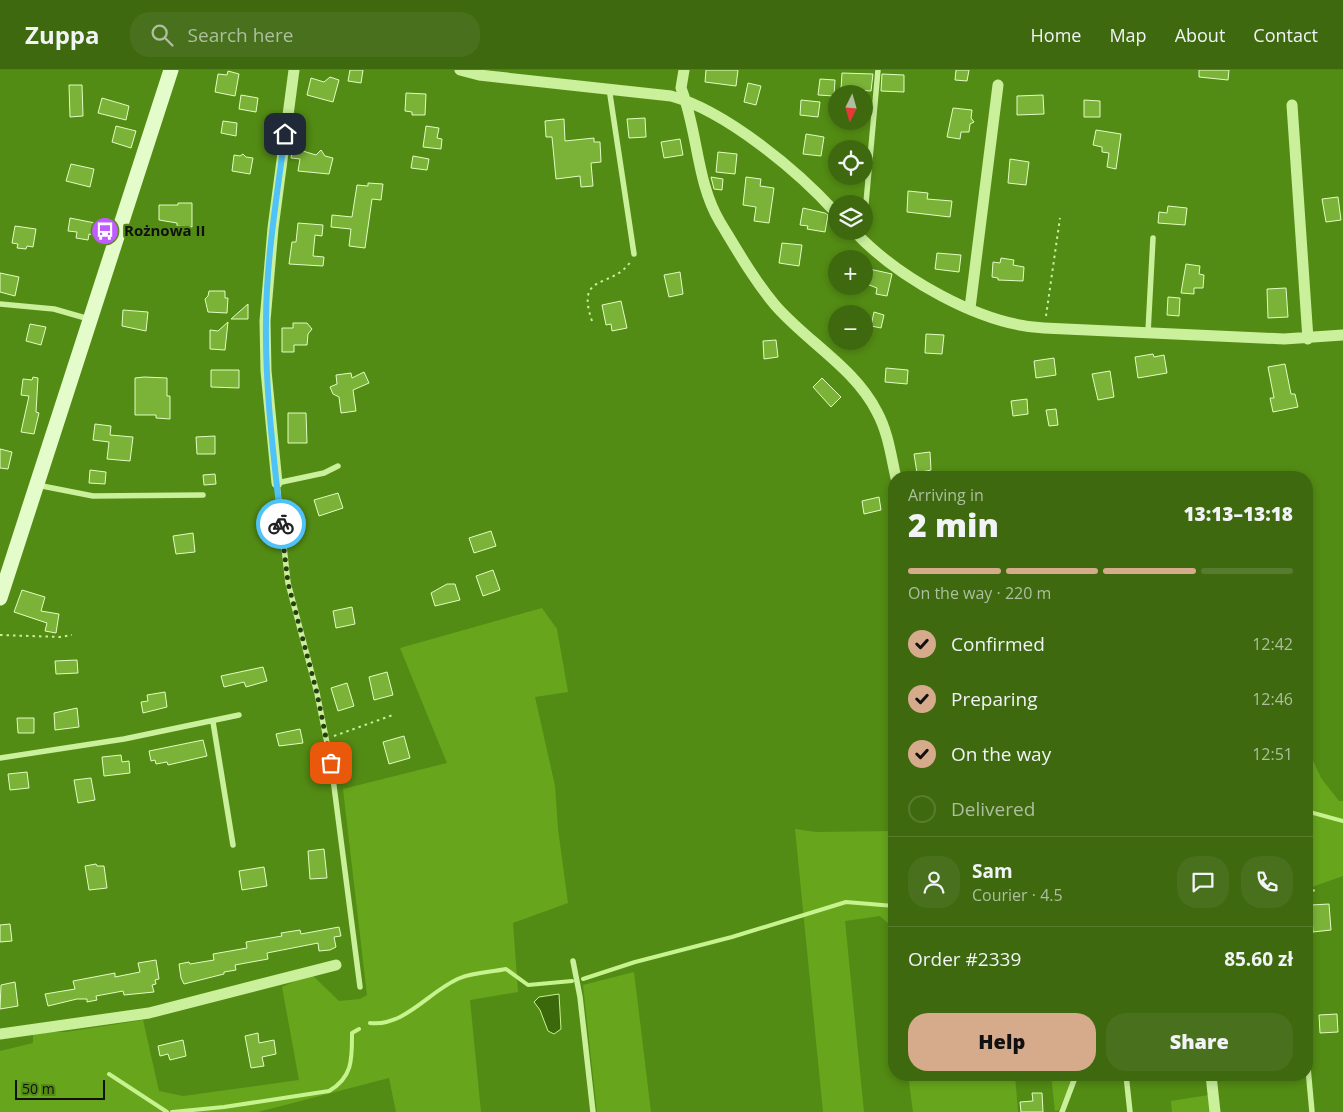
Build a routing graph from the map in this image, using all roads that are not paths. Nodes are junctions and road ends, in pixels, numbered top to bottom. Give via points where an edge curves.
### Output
1 (171, 70) edge
2 (294, 70) edge
3 (460, 70) edge
4 (684, 70) edge
5 (878, 70) edge
6 (998, 85) dead end
7 (609, 88) junction
8 (686, 100) junction
9 (1292, 105) dead end
10 (867, 195) edge
11 (828, 204) edge
12 (1153, 238) dead end
13 (865, 240) edge
14 (634, 254) road end
15 (0, 304) edge
16 (970, 308) junction
17 (90, 319) junction
18 (1148, 332) junction
19 (1343, 335) edge
20 (1308, 339) junction
21 (338, 466) dead end
22 (894, 471) edge
23 (277, 483) junction
24 (35, 485) junction
25 (203, 495) dead end
26 (0, 598) edge
27 (239, 715) dead end
28 (213, 722) junction
29 (0, 758) edge
30 (233, 845) dead end
31 (572, 961) dead end
32 (336, 965) dead end
33 (360, 987) dead end
34 (0, 1034) edge
35 (1074, 1081) edge
36 (1127, 1081) edge
37 (1211, 1081) edge
38 (1309, 1081) edge
39 (593, 1112) edge
40 (1062, 1112) edge
41 (1130, 1112) edge
42 (1215, 1112) edge
43 (1312, 1112) edge

1 - 17 main road
2 - 23 street via 272,228 266,321 266,370
3 - 7 street
4 - 8 street via 681,88
5 - 10 lane
6 - 16 street
7 - 8 street
7 - 14 lane
8 - 11 street via 715,113 756,143 806,182
8 - 22 street via 710,201 719,220 776,306 868,396 884,428
9 - 20 street
12 - 18 lane
13 - 16 street via 890,264
15 - 17 lane via 54,309
16 - 18 street via 1012,324
17 - 24 main road
18 - 20 street
19 - 20 street
21 - 23 lane via 324,473
23 - 33 lane via 288,583 326,738
24 - 25 lane via 93,496
24 - 26 main road
27 - 28 lane
28 - 29 lane
28 - 30 lane
31 - 39 lane via 580,998
32 - 34 street via 149,1013
35 - 40 lane
36 - 41 lane
37 - 42 street
38 - 43 lane

